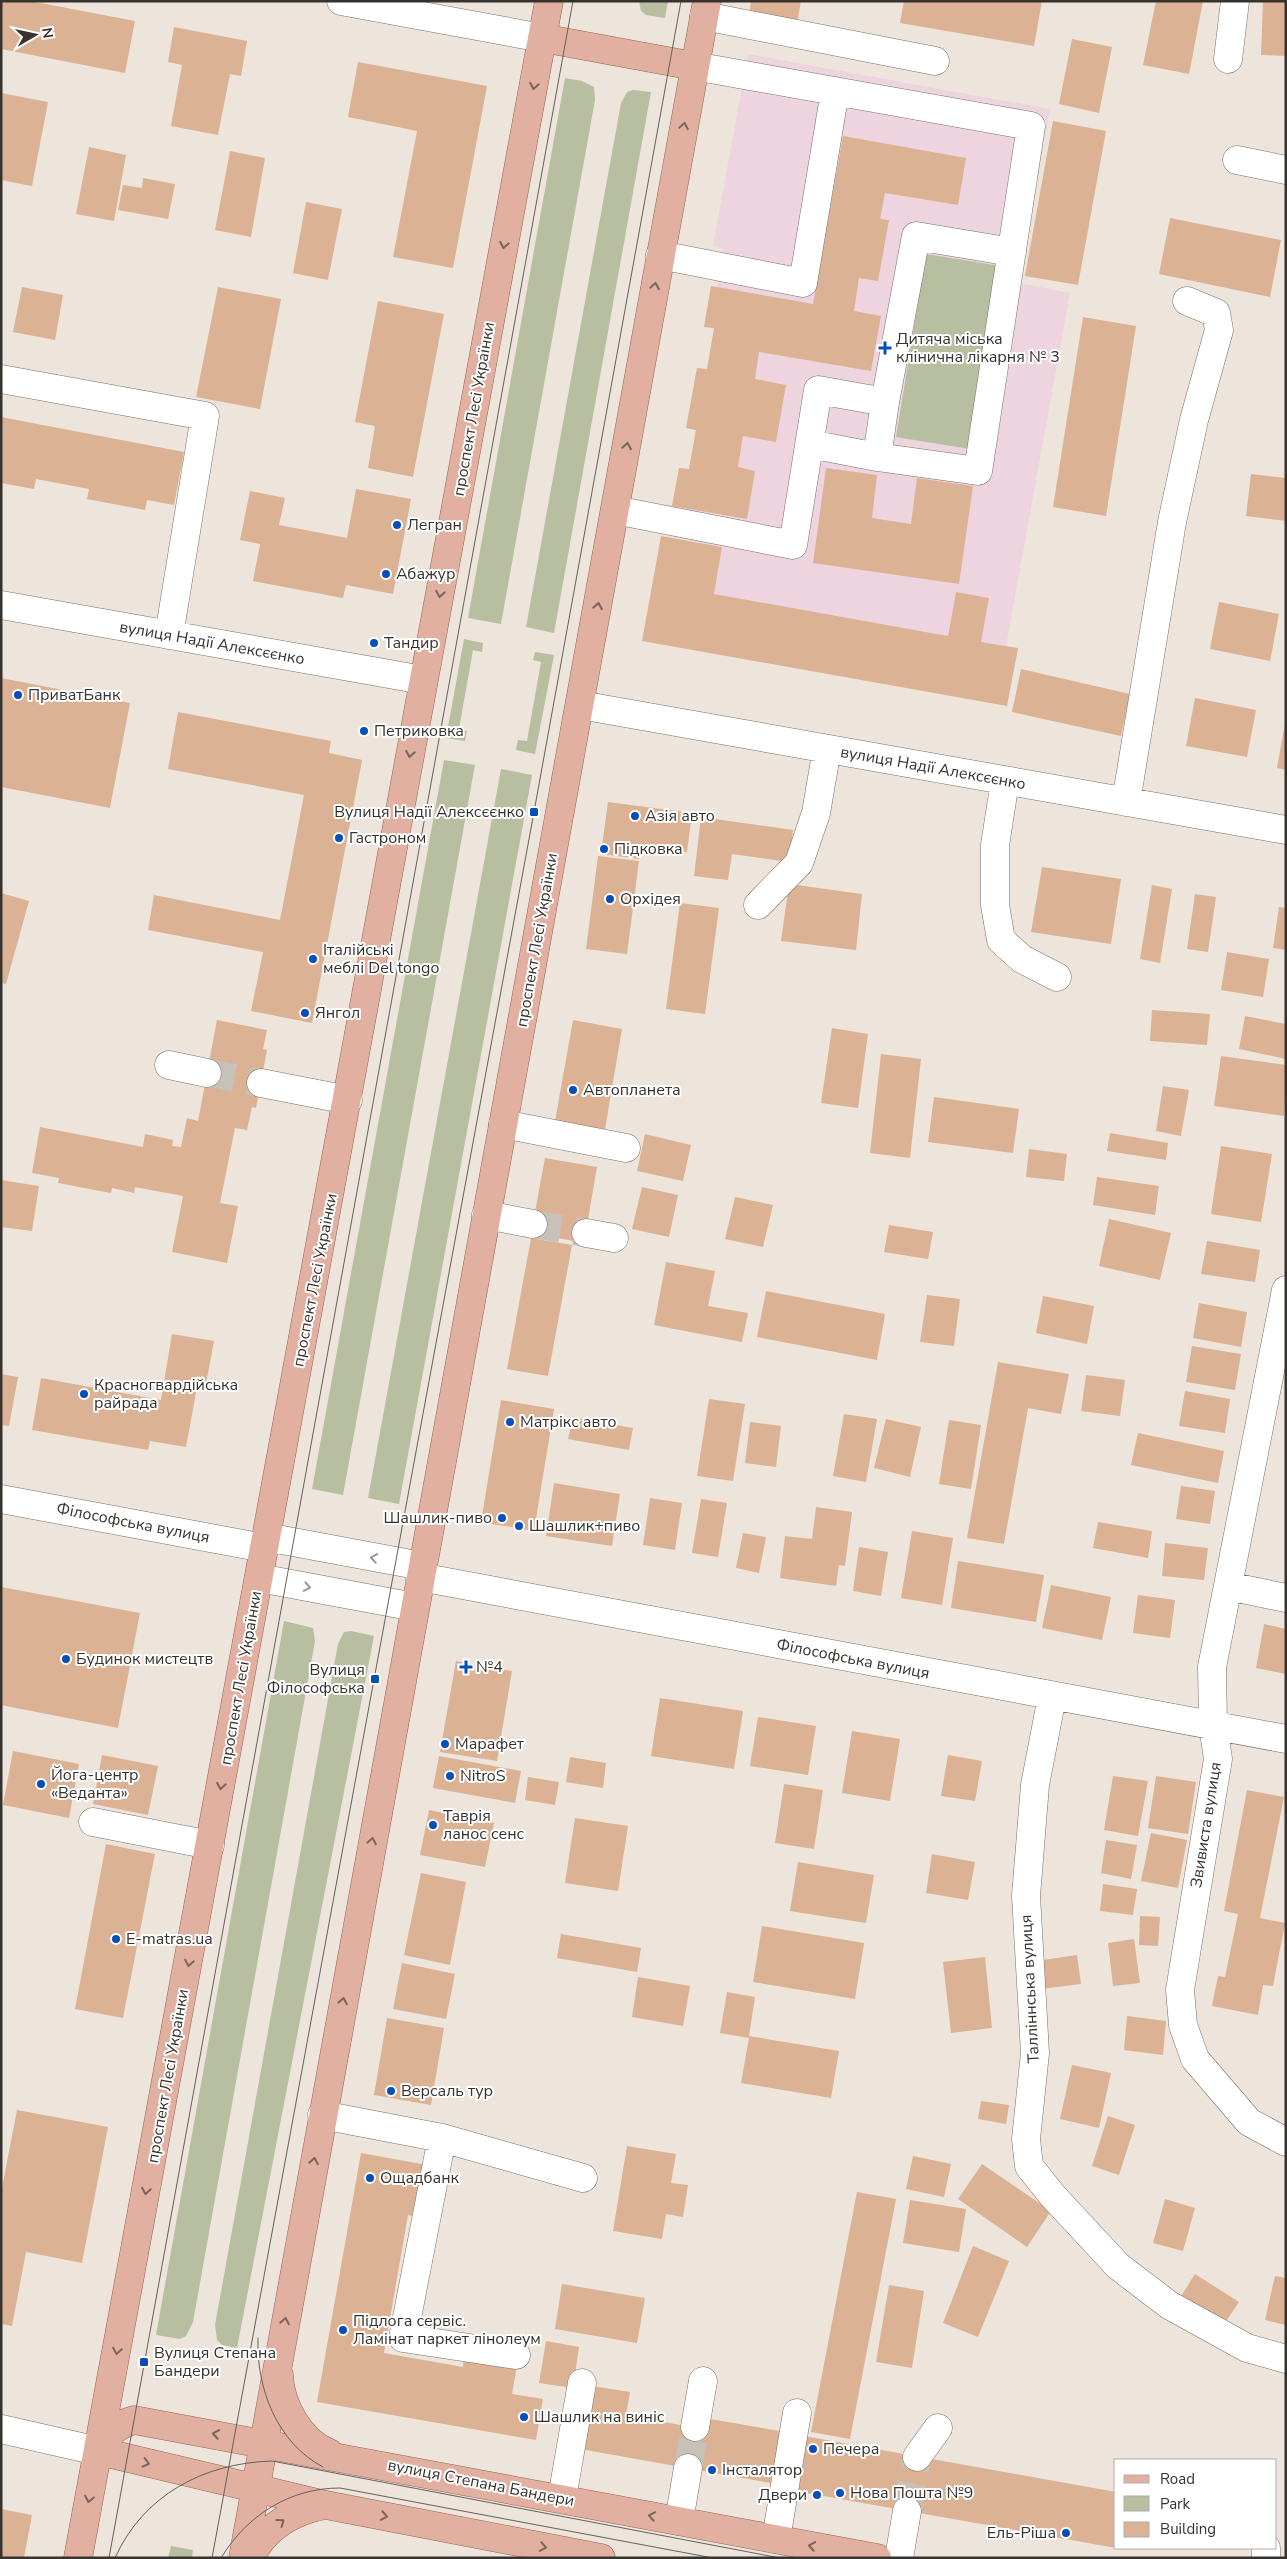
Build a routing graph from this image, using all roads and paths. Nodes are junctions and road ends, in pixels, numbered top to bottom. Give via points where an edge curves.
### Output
1 (341, 1) edge
2 (549, 1) edge
3 (1235, 1) edge
4 (705, 9) edge
5 (542, 38) junction
6 (1228, 59) dead end
7 (935, 61) dead end
8 (694, 66) junction
9 (835, 91) junction
10 (1237, 160) dead end
11 (1286, 170) edge
12 (1012, 252) junction
13 (660, 255) junction
14 (1187, 301) dead end
15 (1, 379) edge
16 (886, 402) junction
17 (810, 444) junction
18 (877, 457) junction
19 (615, 510) junction
20 (1, 605) edge
21 (170, 635) junction
22 (423, 680) junction
23 (580, 705) junction
24 (828, 749) junction
25 (1005, 781) junction
26 (1126, 802) junction
27 (1286, 830) edge
28 (758, 905) dead end
29 (1057, 977) dead end
30 (169, 1065) dead end
31 (206, 1073) tunnel mouth
32 (261, 1083) tunnel mouth
33 (348, 1100) junction
34 (503, 1124) junction
35 (626, 1148) dead end
36 (486, 1215) junction
37 (533, 1224) tunnel mouth
38 (586, 1233) tunnel mouth
39 (614, 1238) dead end
40 (1286, 1290) edge
41 (1, 1499) edge
42 (265, 1543) junction
43 (421, 1572) junction
44 (259, 1578) junction
45 (1228, 1586) junction
46 (1286, 1598) edge
47 (415, 1607) junction
48 (1052, 1697) junction
49 (1213, 1725) junction
50 (1286, 1739) edge
51 (93, 1822) dead end
52 (210, 1845) junction
53 (322, 2115) junction
54 (442, 2138) junction
55 (1286, 2142) edge
56 (583, 2178) dead end
57 (516, 2355) dead end
58 (1286, 2359) edge
59 (278, 2363) junction
60 (703, 2381) dead end
61 (582, 2383) dead end
62 (797, 2414) dead end
63 (695, 2427) tunnel mouth
64 (938, 2428) dead end
65 (1, 2429) edge
66 (264, 2443) junction
67 (98, 2451) junction
68 (337, 2456) junction
69 (917, 2457) tunnel mouth
70 (688, 2468) tunnel mouth
71 (256, 2490) junction
72 (562, 2498) junction
73 (326, 2505) junction
74 (907, 2511) tunnel mouth
75 (679, 2521) junction
76 (776, 2539) junction
77 (78, 2558) edge
78 (243, 2558) edge
79 (250, 2558) edge
80 (601, 2558) edge
81 (877, 2558) edge
82 (899, 2558) edge

1 - 5 street
2 - 5 main road, проспект Лесі Українки
3 - 6 street
4 - 7 street
4 - 8 main road, проспект Лесі Українки
5 - 8 main road
5 -> 22 main road, проспект Лесі Українки
8 - 9 street
13 -> 8 main road, проспект Лесі Українки
9 - 12 street via 1031,126
9 - 13 street via 803,283
10 - 11 street
12 - 16 street via 916,236
12 - 18 street via 978,471
19 -> 13 main road, проспект Лесі Українки
14 - 26 street via 1216,313 1219,330 1194,420 1172,522
15 - 21 street via 205,416
16 - 17 street via 818,390
16 - 18 street
17 - 18 street
17 - 19 street via 794,546
23 -> 19 main road, проспект Лесі Українки
20 - 21 street, вулиця Надії Алексєєнко
21 - 22 street, вулиця Надії Алексєєнко
22 -> 33 main road, проспект Лесі Українки
23 - 24 street, вулиця Надії Алексєєнко
23 - 34 main road, проспект Лесі Українки
24 - 25 street, вулиця Надії Алексєєнко
24 - 28 street via 816,813 799,863
25 - 26 street, вулиця Надії Алексєєнко
25 - 29 street via 995,845 995,904 1001,940 1022,959
26 - 27 street, вулиця Надії Алексєєнко
30 - 31 street
32 - 33 street
33 - 42 main road, проспект Лесі Українки
34 - 35 street
34 - 36 main road, проспект Лесі Українки
36 - 37 street
36 - 43 main road, проспект Лесі Українки
38 - 39 street
40 - 45 street, Звивиста вулиця
41 - 42 street, Філософська вулиця
43 -> 42 street, Філософська вулиця
42 - 44 main road, проспект Лесі Українки
43 - 47 main road, проспект Лесі Українки
43 - 48 street, Філософська вулиця
44 -> 47 street
44 -> 52 main road, проспект Лесі Українки
45 - 46 street
45 - 49 street, Звивиста вулиця via 1212,1667
53 -> 47 main road, проспект Лесі Українки
48 - 49 street, Філософська вулиця
48 - 58 street, Талліннська вулиця via 1035,1785 1026,1896 1036,2053 1026,2139 1029,2166 1118,2266 1169,2304 1247,2348
49 - 50 street, Філософська вулиця
49 - 55 street, Звивиста вулиця via 1218,1759 1180,1990 1183,2025 1195,2059 1249,2122
51 - 52 street
52 -> 67 main road, проспект Лесі Українки
53 - 54 street
59 -> 53 main road, проспект Лесі Українки
54 - 56 street
54 - 57 street via 403,2338
59 - 66 main road, проспект Лесі Українки
59 - 68 main road via 279,2384 296,2424 322,2450
60 - 63 street
61 - 72 street
62 - 76 street
64 - 69 street
65 - 67 street
66 -> 67 main road, вулиця Степана Бандери via 134,2420 120,2423 107,2435
66 - 68 main road, вулиця Степана Бандери
66 - 71 main road, проспект Лесі Українки
67 -> 71 main road
67 -> 77 main road, проспект Лесі Українки
68 - 72 main road, вулиця Степана Бандери
70 - 75 street
71 - 73 main road
71 - 78 main road, проспект Лесі Українки
75 -> 72 main road, вулиця Степана Бандери
79 -> 73 main road via 260,2540 287,2518 306,2509
73 -> 80 main road
74 - 82 street
75 - 76 main road, вулиця Степана Бандери
81 -> 76 main road, вулиця Степана Бандери

